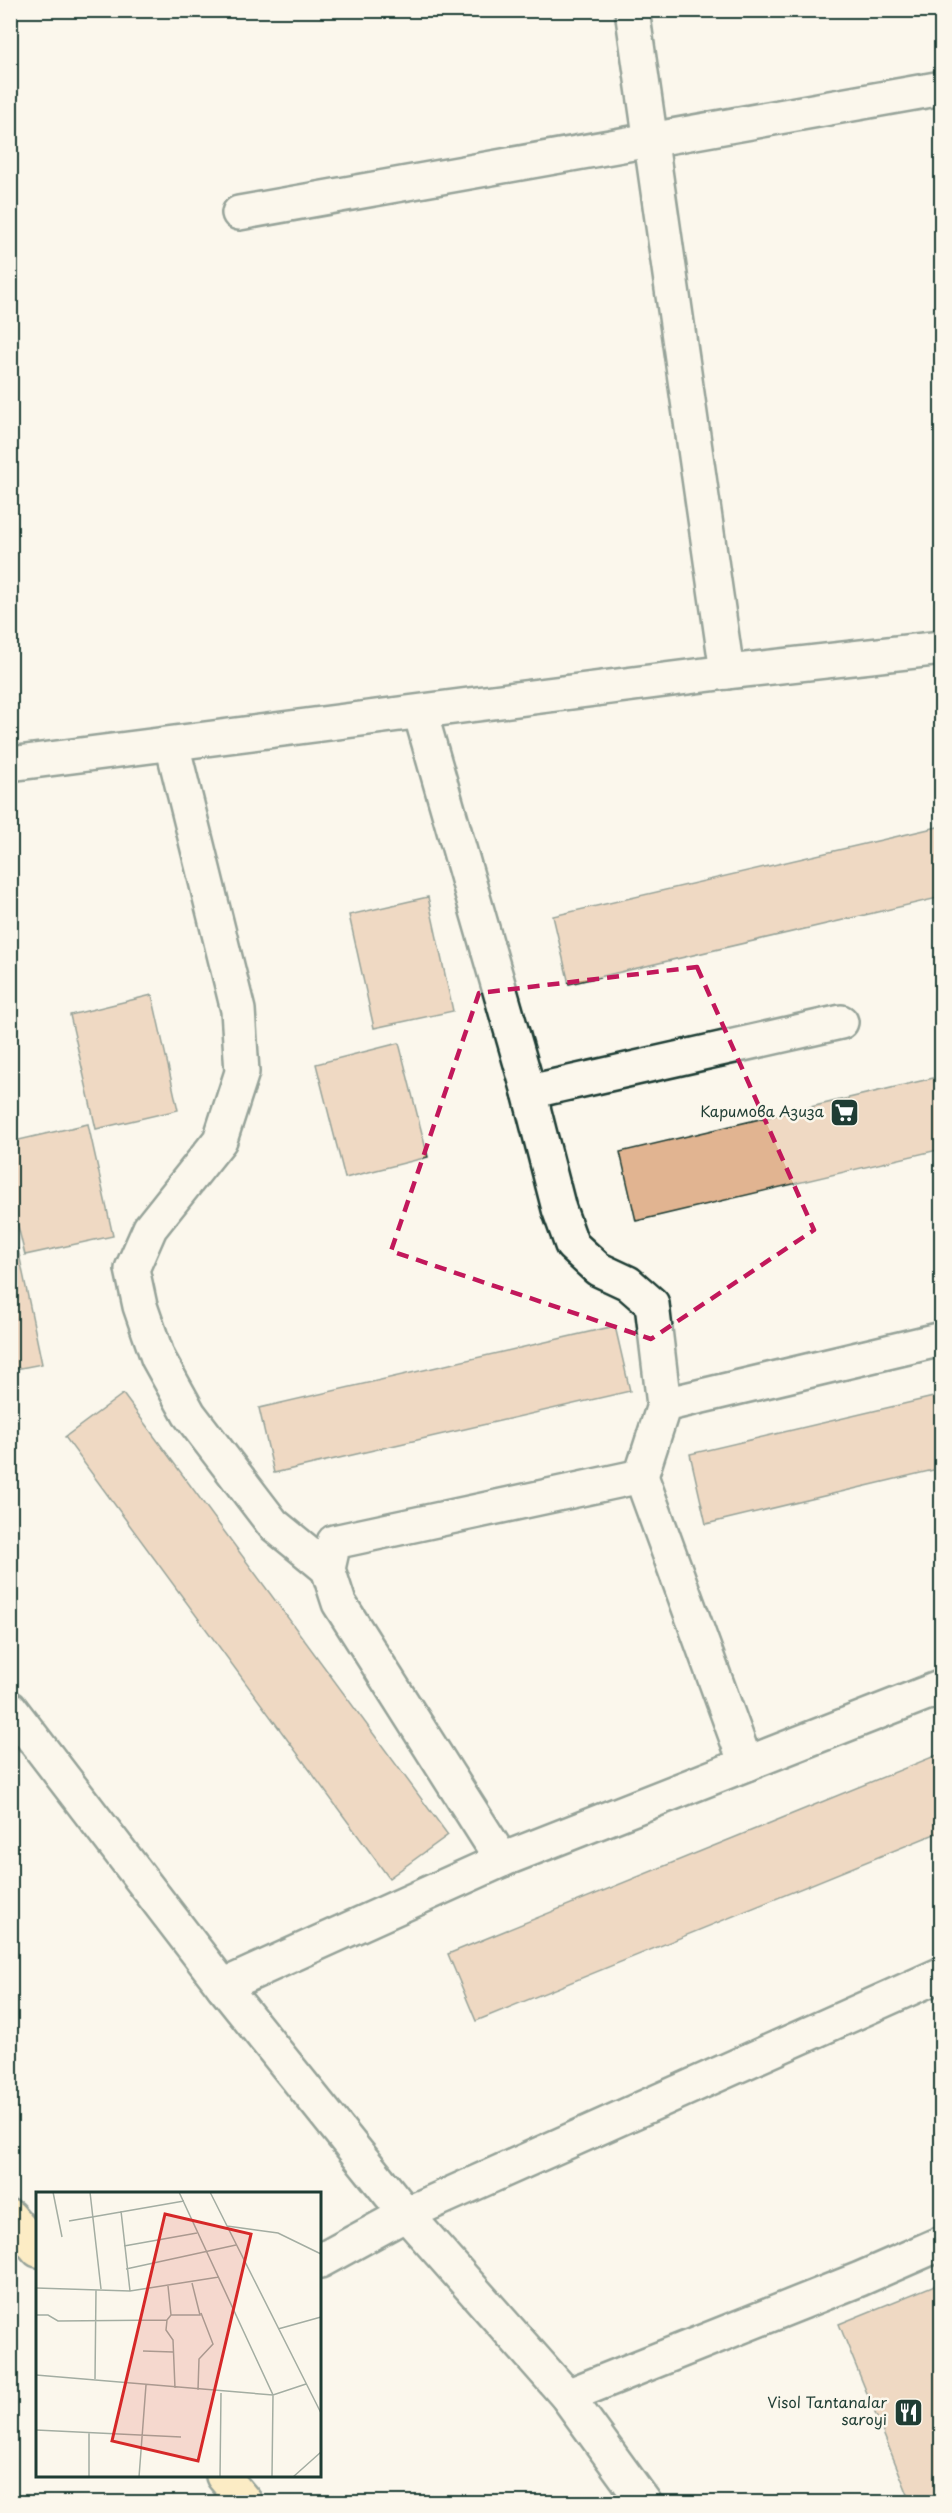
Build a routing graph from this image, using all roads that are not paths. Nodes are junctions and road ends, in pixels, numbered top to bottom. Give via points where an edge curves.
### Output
1 (632, 10) edge
2 (942, 88) edge
3 (651, 141) junction
4 (239, 213) dead end
5 (942, 648) edge
6 (727, 672) junction
7 (420, 712) junction
8 (172, 744) junction
9 (10, 765) edge
10 (842, 1022) dead end
11 (529, 1092) junction
12 (942, 1339) edge
13 (664, 1405) junction
14 (641, 1476) junction
15 (328, 1569) junction
16 (942, 1687) edge
17 (10, 1708) edge
18 (746, 1764) junction
19 (502, 1860) junction
20 (942, 1974) edge
21 (223, 1986) junction
22 (406, 2214) junction
23 (10, 2217) edge
24 (942, 2243) edge
25 (36, 2248) edge
26 (321, 2260) edge
27 (567, 2396) junction
28 (225, 2477) edge
29 (245, 2502) edge
30 (644, 2502) edge

1 - 3 street
2 - 3 street
3 - 4 street
3 - 6 street
5 - 6 street
6 - 7 street
7 - 8 street
7 - 11 street
8 - 9 street
8 - 15 street via 238,1010 242,1072 220,1140 150,1228 132,1269 158,1358 189,1414 273,1524
10 - 11 street
11 - 13 street via 572,1245 598,1269 628,1283 652,1304
12 - 13 street
13 - 14 street
14 - 15 street via 334,1542
14 - 18 street
15 - 19 street via 339,1603
16 - 18 street
17 - 21 street
18 - 19 street
19 - 21 street
20 - 22 street
21 - 22 street
22 - 26 street
22 - 27 street
23 - 25 main road
24 - 27 street
27 - 30 street
28 - 29 main road

